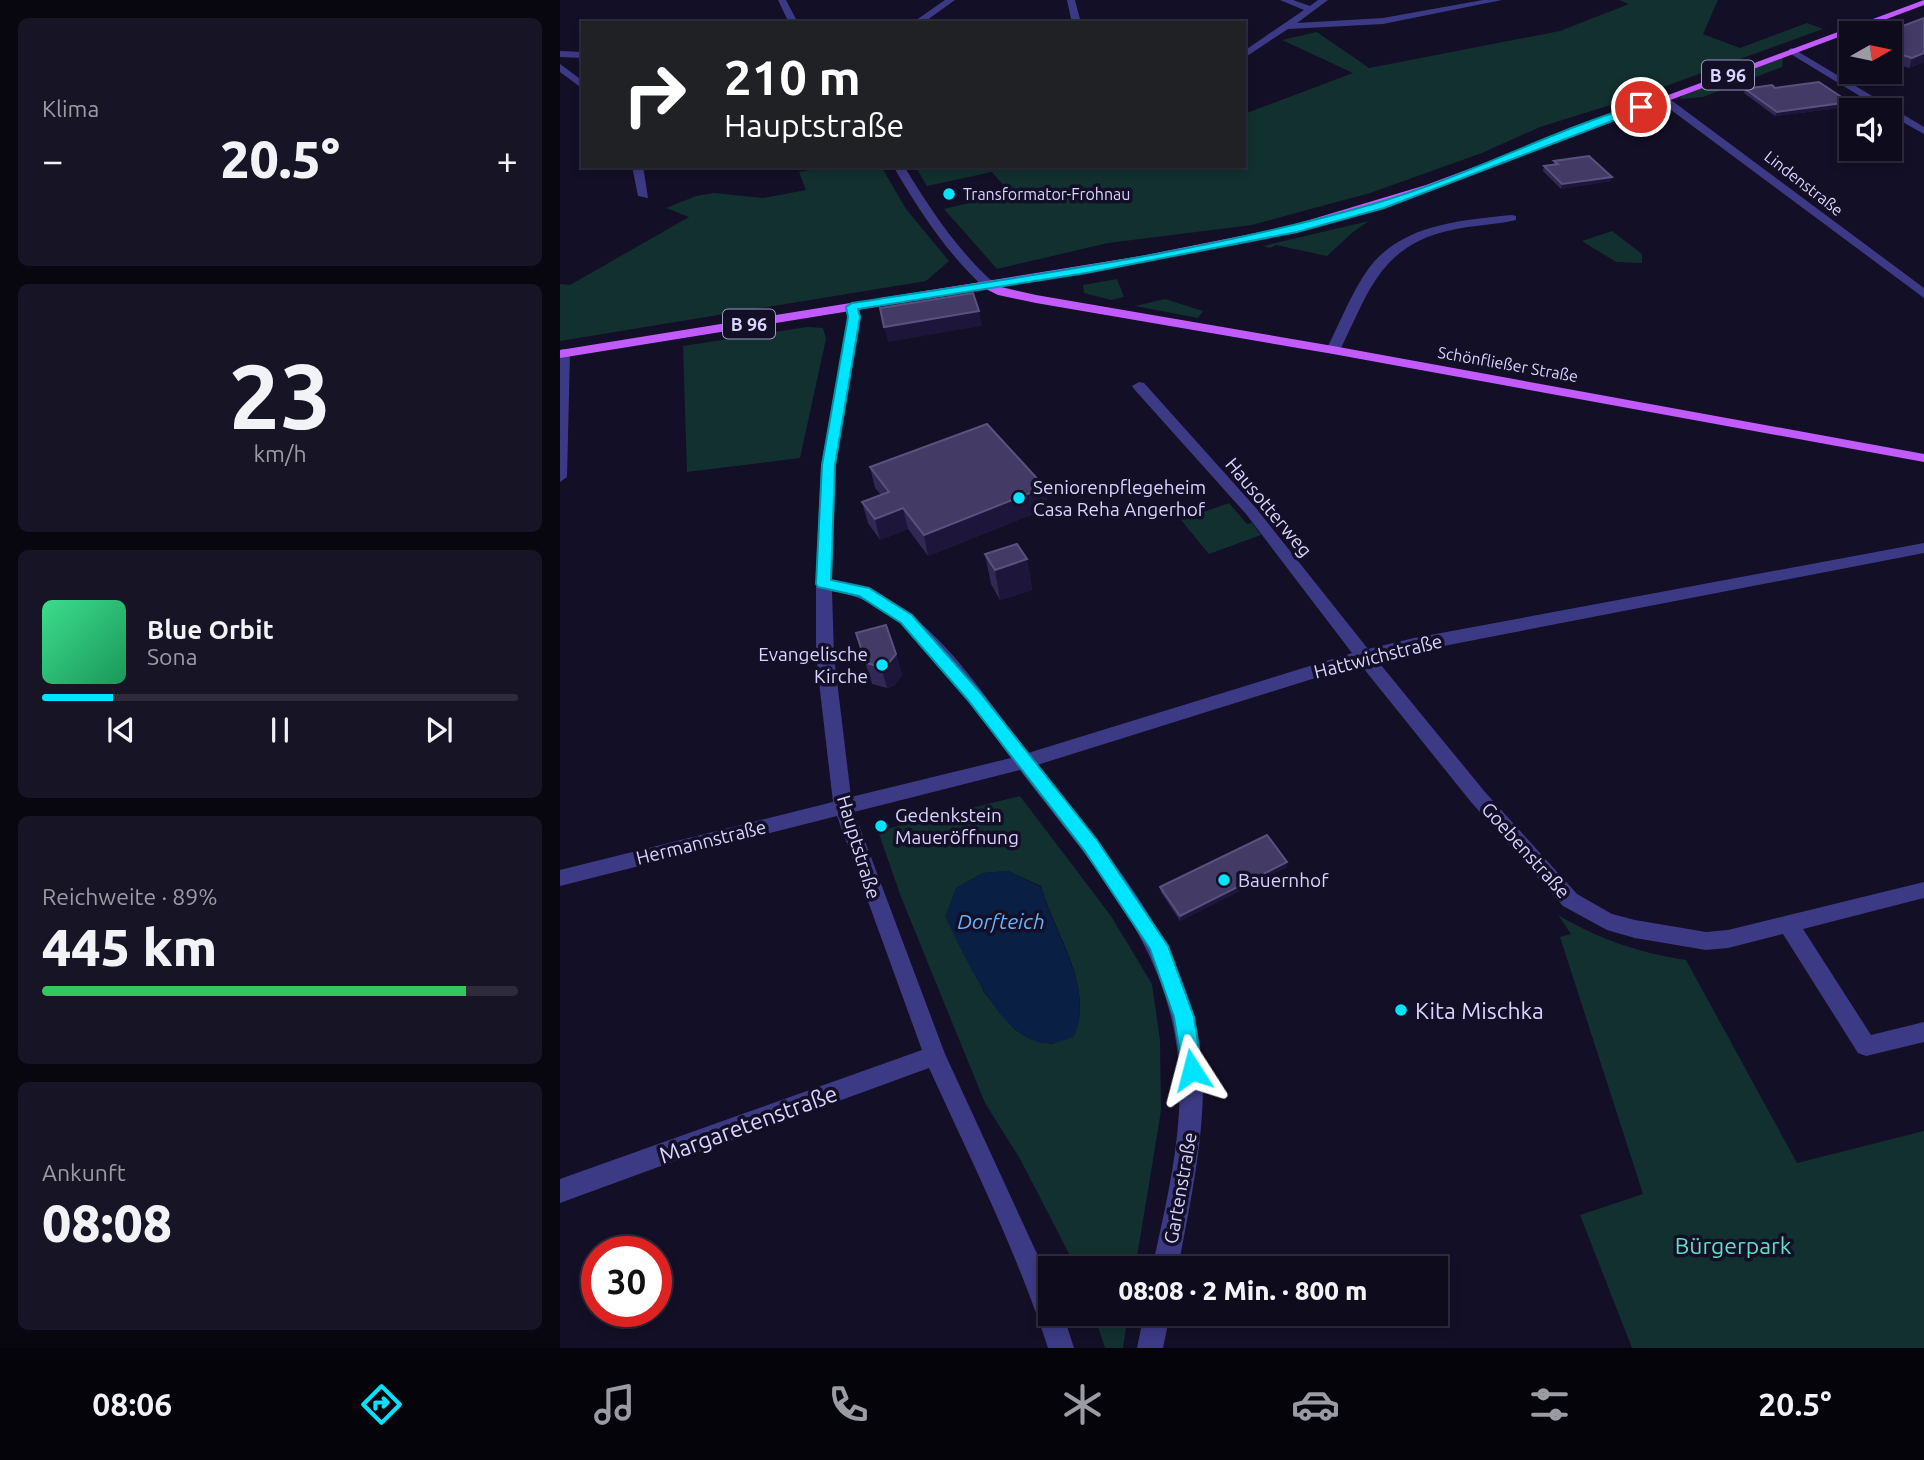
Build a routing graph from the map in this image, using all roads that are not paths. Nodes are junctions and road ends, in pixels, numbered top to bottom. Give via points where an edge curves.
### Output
1 (782, 0) edge
2 (951, 0) edge
3 (1071, 0) edge
4 (1284, 0) edge
5 (1324, 0) edge
6 (1498, 0) edge
7 (1924, 2) edge
8 (1311, 9) junction
9 (793, 21) edge
10 (919, 21) edge
11 (1076, 21) edge
12 (1287, 26) junction
13 (1793, 51) junction
14 (560, 54) edge
15 (1246, 54) edge
16 (581, 55) edge
17 (560, 67) edge
18 (581, 84) edge
19 (1663, 99) junction
20 (1924, 131) edge
21 (637, 168) edge
22 (899, 168) edge
23 (644, 196) dead end
24 (1512, 218) dead end
25 (1086, 269) junction
26 (990, 285) junction
27 (1924, 294) edge
28 (852, 307) junction
29 (1085, 307) junction
30 (1333, 350) junction
31 (562, 354) edge
32 (1139, 386) dead end
33 (1924, 457) edge
34 (560, 477) edge
35 (1924, 548) edge
36 (824, 584) junction
37 (1364, 656) junction
38 (1023, 762) junction
39 (843, 807) junction
40 (560, 878) edge
41 (1924, 890) edge
42 (1788, 924) junction
43 (1924, 1032) edge
44 (935, 1056) junction
45 (560, 1191) edge
46 (1167, 1256) edge
47 (1038, 1285) edge
48 (1054, 1326) edge
49 (1155, 1326) edge
50 (1061, 1348) edge
51 (1150, 1348) edge

1 - 9 street
2 - 10 street
3 - 11 street
4 - 8 street
5 - 8 street
6 - 12 street via 1383,21
7 - 13 main road, B 96
8 - 12 street
12 - 15 street
13 - 19 main road, B 96
13 - 20 street
14 - 16 street
17 - 18 street
19 - 25 main road, B 96 via 1380,205 1265,236
19 - 27 street, Lindenstraße
21 - 23 street
22 - 26 street via 927,212
24 - 30 street via 1433,230 1403,242 1374,270
25 - 26 main road, B 96
25 - 29 main road, Schönfließer Straße via 1062,287 1065,296
26 - 28 main road, B 96
26 - 29 main road, Schönfließer Straße via 1002,292
28 - 31 main road, B 96
28 - 36 street, Hauptstraße via 828,465
29 - 30 main road, Schönfließer Straße
30 - 33 main road, Schönfließer Straße
31 - 34 street
32 - 37 street, Hausotterweg via 1251,511
35 - 37 street, Hattwichstraße
36 - 38 street, Gartenstraße via 864,592 906,619 944,659
36 - 39 street, Hauptstraße via 825,656
37 - 38 street, Hattwichstraße
37 - 42 street, Goebenstraße via 1478,797 1570,900 1607,921 1706,942
38 - 39 street, Hattwichstraße
38 - 46 street, Gartenstraße via 1090,845 1158,946 1184,1017 1192,1070 1192,1120
39 - 40 street, Hermannstraße
39 - 44 street, Hauptstraße
41 - 42 street, Goebenstraße
42 - 43 street via 1866,1046
44 - 45 street, Margaretenstraße
44 - 47 street, Hauptstraße
48 - 50 street, Hauptstraße
49 - 51 street

